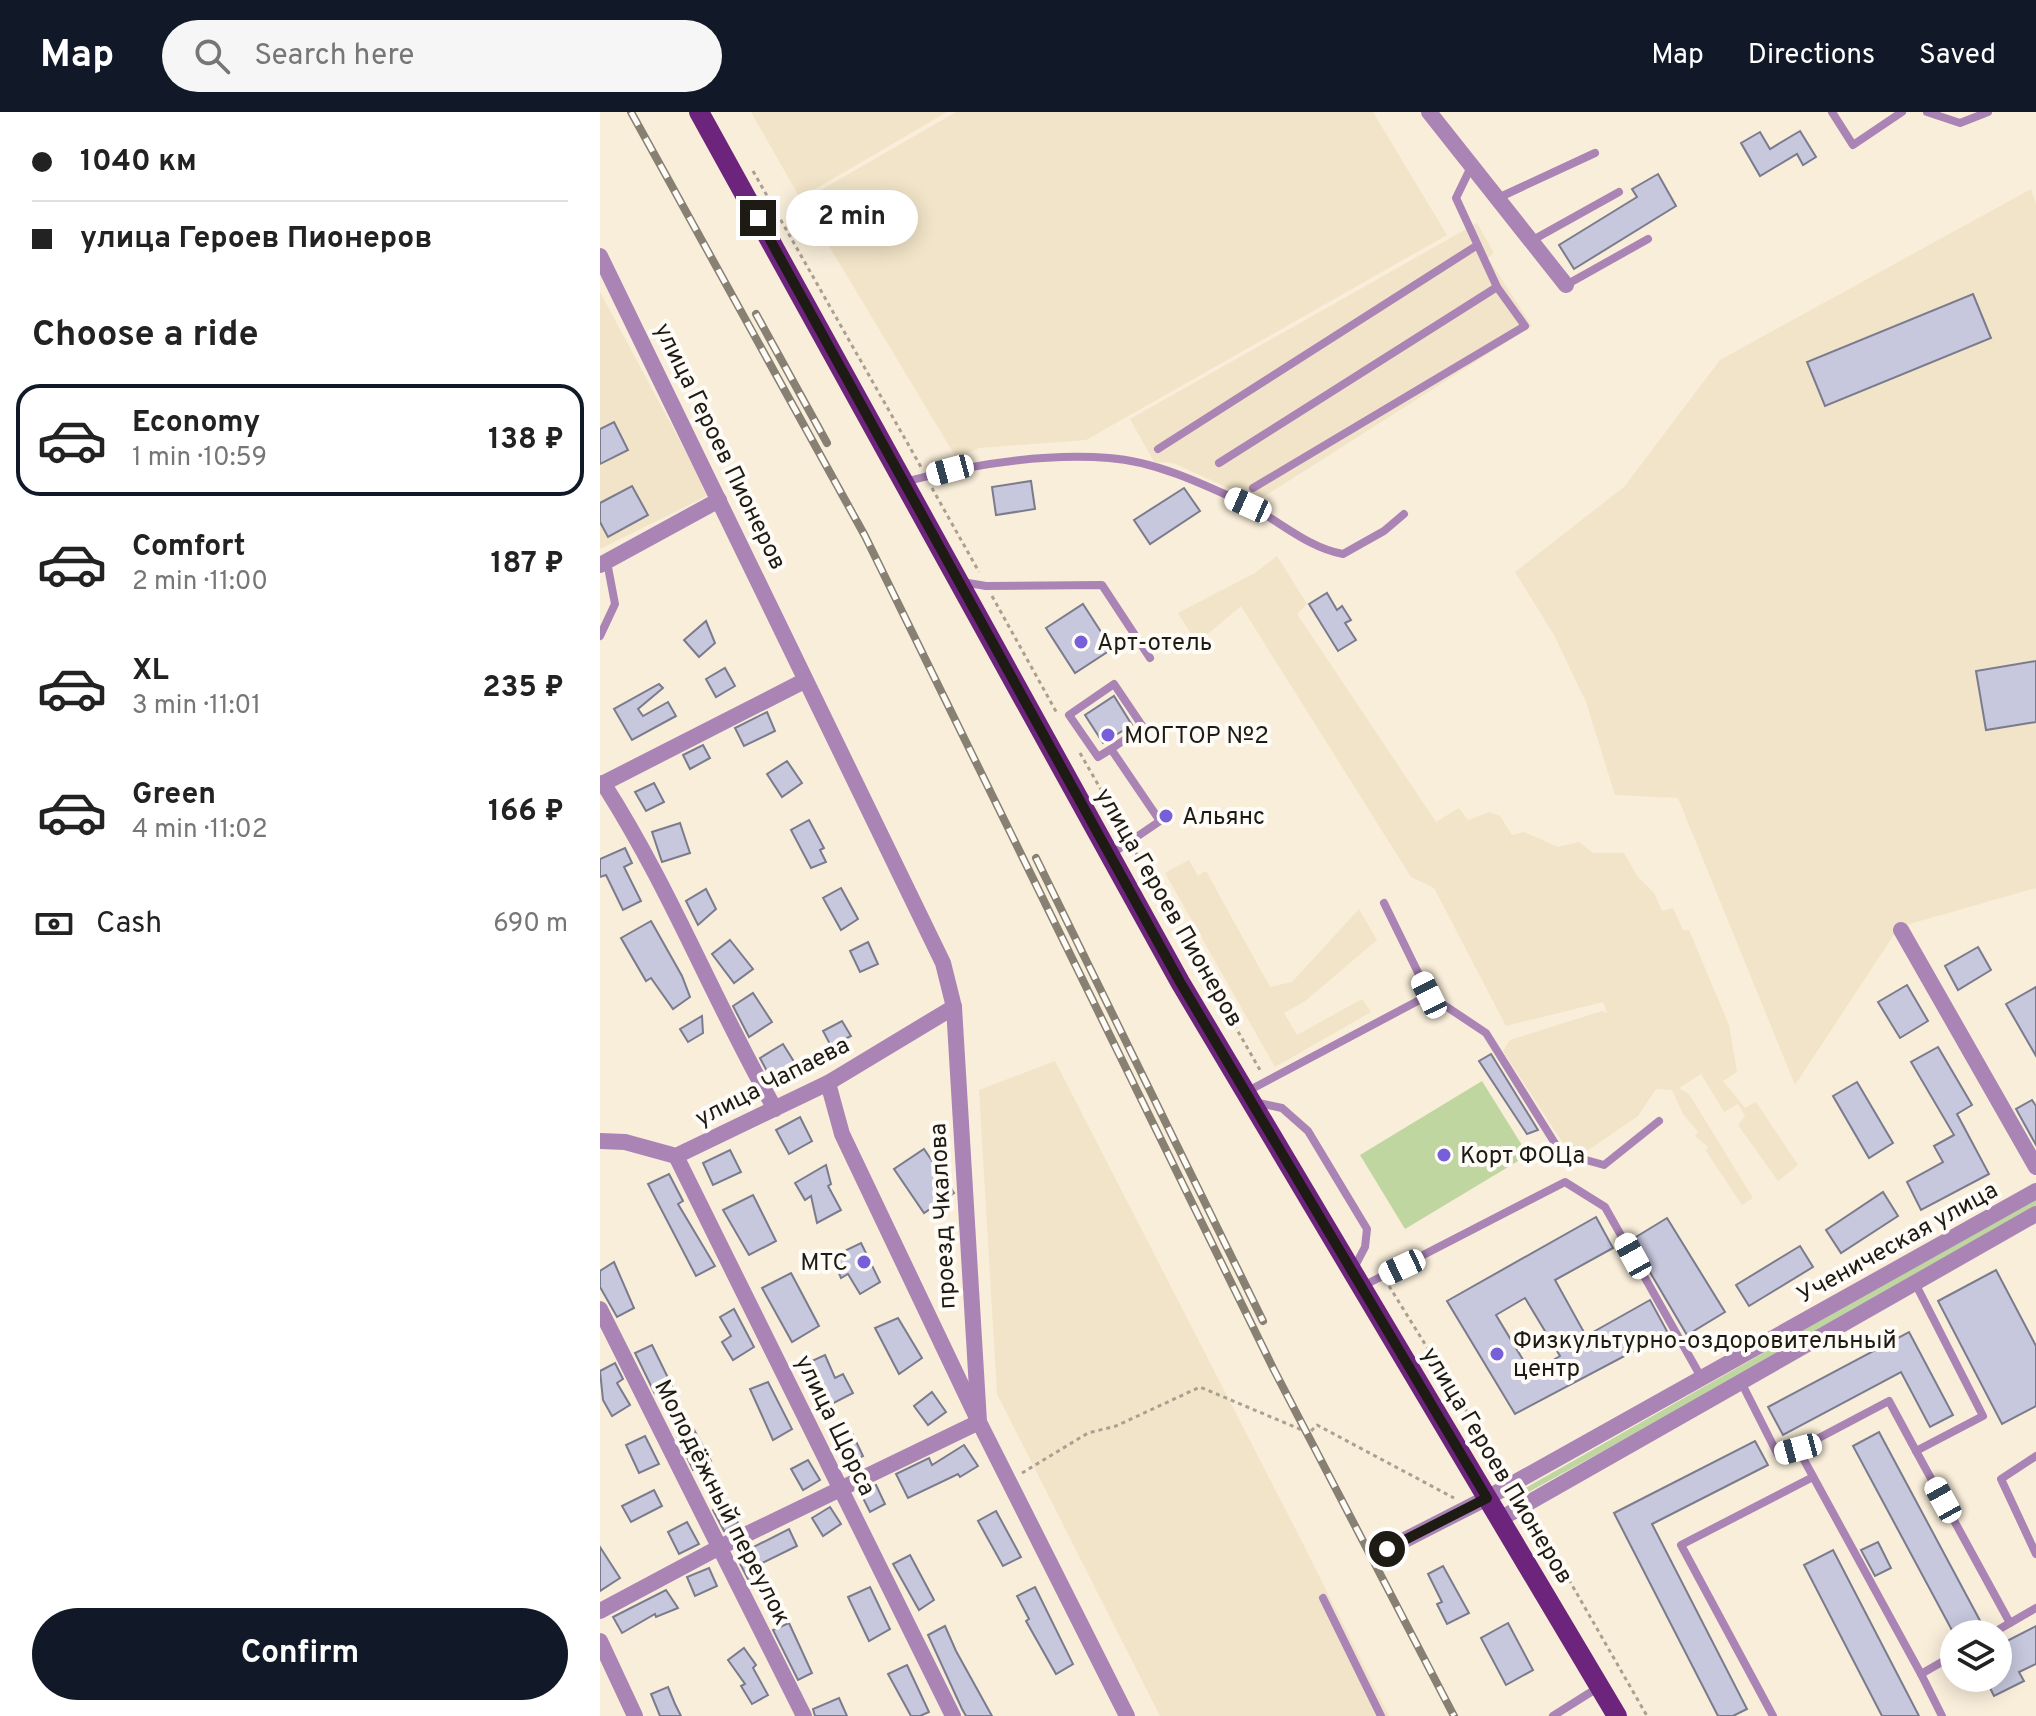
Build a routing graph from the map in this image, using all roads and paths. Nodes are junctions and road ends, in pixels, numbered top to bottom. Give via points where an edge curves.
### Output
1 (699, 112) edge
2 (1429, 112) edge
3 (1832, 112) edge
4 (1902, 112) edge
5 (1927, 112) edge
6 (1988, 112) edge
7 (1595, 153) dead end
8 (1471, 166) junction
9 (751, 167) dead end
10 (1619, 192) dead end
11 (1497, 198) junction
12 (1648, 239) dead end
13 (1531, 241) junction
14 (1476, 246) junction
15 (600, 256) edge
16 (1566, 285) joint
17 (1497, 287) junction
18 (1158, 449) dead end
19 (1219, 463) dead end
20 (926, 476) junction
21 (903, 482) junction
22 (1253, 488) dead end
23 (719, 500) junction
24 (1404, 514) dead end
25 (603, 564) edge
26 (958, 582) junction
27 (986, 586) junction
28 (600, 636) edge
29 (1150, 658) dead end
30 (804, 681) junction
31 (1064, 726) dead end
32 (1111, 749) junction
33 (1079, 752) dead end
34 (602, 784) edge
35 (1130, 842) junction
36 (1109, 856) junction
37 (1384, 903) dead end
38 (1901, 930) dead end
39 (1429, 995) junction
40 (954, 1007) junction
41 (1267, 1081) junction
42 (828, 1083) junction
43 (1248, 1097) junction
44 (775, 1109) junction
45 (1659, 1121) dead end
46 (600, 1141) edge
47 (676, 1156) junction
48 (2036, 1167) edge
49 (2036, 1191) edge
50 (2036, 1214) edge
51 (1383, 1276) junction
52 (1357, 1279) junction
53 (1915, 1283) junction
54 (600, 1309) edge
55 (1702, 1378) junction
56 (1741, 1382) junction
57 (979, 1422) junction
58 (1798, 1449) junction
59 (1916, 1451) junction
60 (2036, 1456) edge
61 (1813, 1477) junction
62 (1009, 1481) junction
63 (1512, 1484) junction
64 (840, 1489) junction
65 (1485, 1493) junction
66 (1525, 1505) junction
67 (1500, 1519) junction
68 (718, 1548) junction
69 (1387, 1549) dead end
70 (2036, 1554) edge
71 (1323, 1598) dead end
72 (2036, 1608) edge
73 (600, 1611) edge
74 (2008, 1620) edge
75 (2012, 1622) edge
76 (600, 1641) edge
77 (1940, 1663) edge
78 (1921, 1674) junction
79 (1599, 1687) junction
80 (1770, 1715) edge
81 (635, 1716) edge
82 (804, 1716) edge
83 (953, 1716) edge
84 (1127, 1716) edge
85 (1381, 1716) edge
86 (1553, 1716) edge
87 (1617, 1716) edge
88 (1647, 1716) edge
89 (1942, 1716) edge

1 - 21 main road, улица Героев Пионеров
2 - 8 street
3 - 4 lane via 1853,145
5 - 6 lane via 1960,123
7 - 11 lane
8 - 11 street
8 - 14 lane via 1456,198
9 - 20 path
10 - 13 lane
11 - 13 street
12 - 16 lane
13 - 16 street
14 - 17 lane
14 - 18 lane
15 - 23 street, улица Героев Пионеров
17 - 19 lane
17 - 22 lane via 1525,326
20 - 21 lane
20 - 24 lane via 1031,460 1111,458 1189,478 1248,505 1320,550 1343,554
20 - 27 path
21 - 26 main road, улица Героев Пионеров
23 - 25 street
23 - 30 street, улица Героев Пионеров
25 - 28 lane via 615,604
26 - 27 lane
26 - 36 main road, улица Героев Пионеров
27 - 29 lane via 1102,585
27 - 31 path
30 - 34 street
30 - 40 street, улица Героев Пионеров via 920,910 943,963
32 - 32 lane via 1098,757 1069,715 1114,684 1143,727
32 - 35 lane via 1160,821
33 - 35 path
34 - 44 street via 645,848
35 - 36 lane
35 - 41 path
36 - 43 main road, улица Героев Пионеров
37 - 39 lane
38 - 48 street
39 - 41 lane
39 - 45 lane via 1486,1033 1561,1153 1604,1165
40 - 42 street, улица Чапаева
40 - 57 street, проезд Чкалова
41 - 43 lane
42 - 44 street, улица Чапаева
42 - 57 street, проезд Чкалова via 842,1134
43 - 52 main road, улица Героев Пионеров
43 - 52 lane via 1282,1108 1308,1131 1367,1229
44 - 47 street, улица Чапаева
46 - 47 street
47 - 64 street, улица Щорса
49 - 55 street, Ученическая улица
50 - 53 street, Ученическая улица
51 - 52 lane
51 - 55 lane via 1565,1182 1605,1207
51 - 63 path
52 - 65 main road, улица Героев Пионеров
53 - 56 street, Ученическая улица
53 - 59 lane via 1983,1416
54 - 68 street, Молодёжный переулок
55 - 63 street, Ученическая улица
56 - 58 lane via 1778,1455
56 - 66 street, Ученическая улица
57 - 62 street, проезд Чкалова
57 - 64 street
58 - 59 lane via 1889,1401
58 - 61 lane
59 - 74 lane
60 - 70 lane via 2001,1479
61 - 78 lane
61 - 80 lane via 1681,1545
62 - 65 path via 1088,1433 1116,1426 1200,1387 1309,1433 1317,1425 1459,1501
62 - 84 street, проезд Чкалова
63 - 65 street, Ученическая улица
64 - 68 street
64 - 83 street, улица Щорса
65 - 67 main road, улица Героев Пионеров
65 - 69 street, Ученическая улица
66 - 67 street, Ученическая улица
66 - 88 path
67 - 79 main road, улица Героев Пионеров
68 - 73 street
68 - 82 street, Молодёжный переулок
71 - 85 lane
72 - 75 lane
76 - 81 street
77 - 78 lane
78 - 89 lane
79 - 86 lane
79 - 87 main road, улица Героев Пионеров

